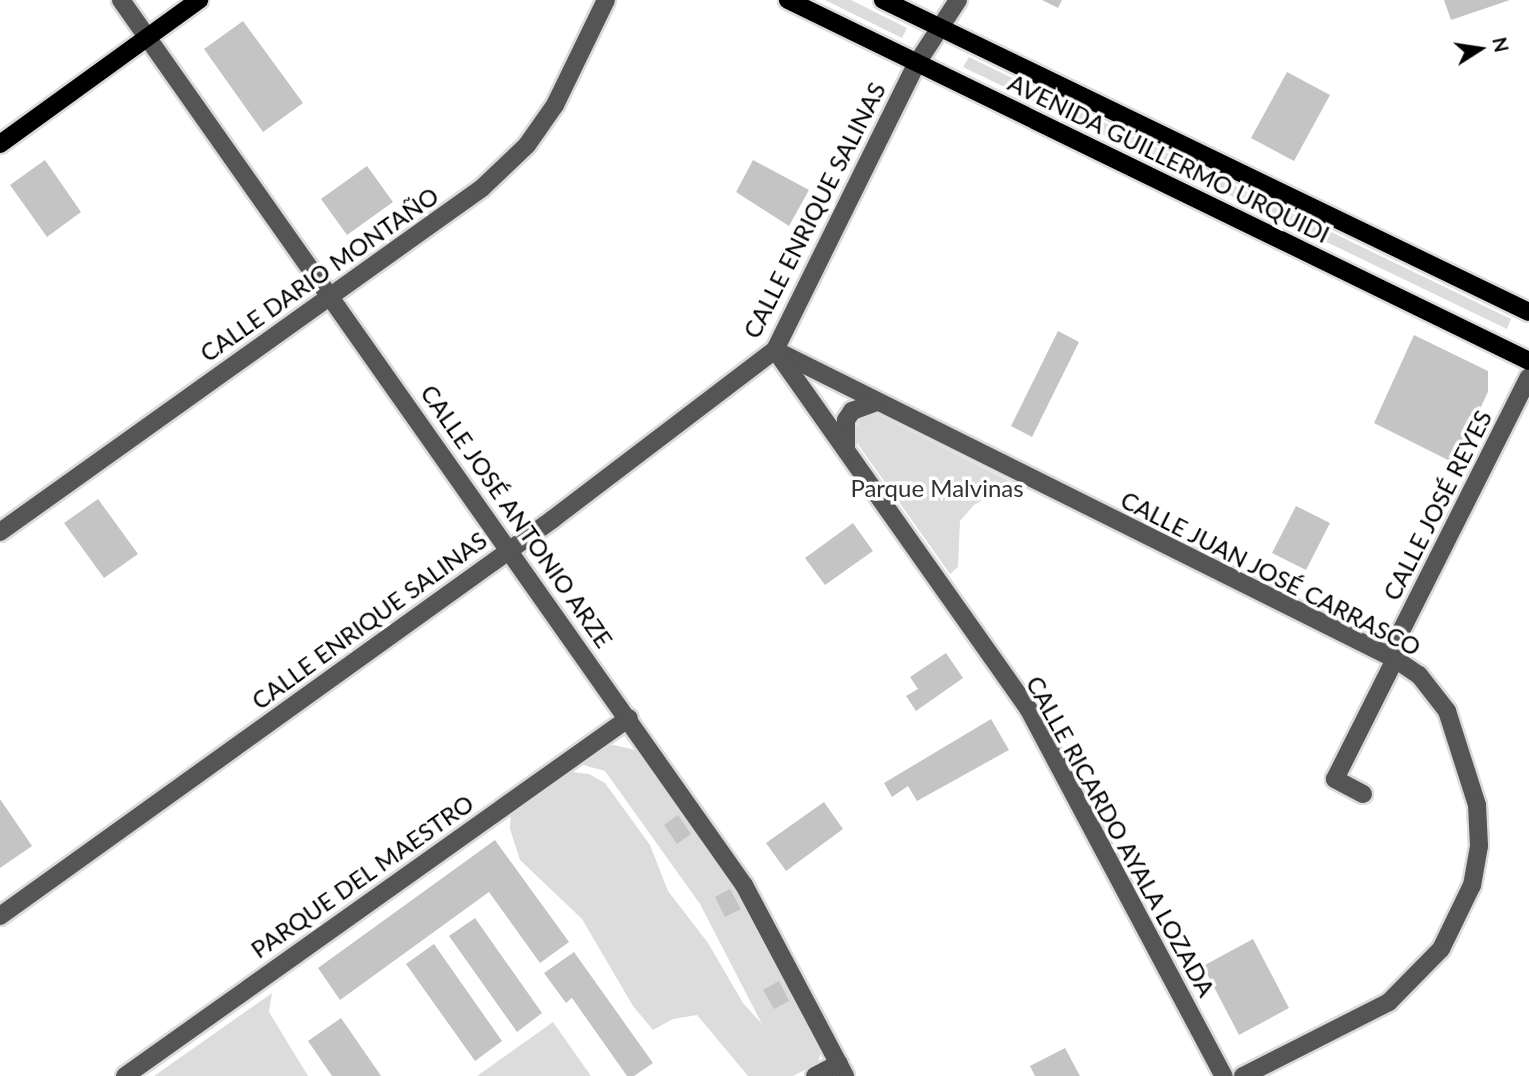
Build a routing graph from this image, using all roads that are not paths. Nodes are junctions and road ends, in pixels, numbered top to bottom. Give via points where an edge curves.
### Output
1 (121, 0) edge
2 (200, 0) edge
3 (606, 0) edge
4 (788, 0) edge
5 (883, 0) edge
6 (958, 0) edge
7 (942, 29) junction
8 (148, 38) junction
9 (917, 63) junction
10 (0, 144) edge
11 (331, 294) junction
12 (1529, 312) edge
13 (775, 350) junction
14 (1529, 361) edge
15 (1529, 377) edge
16 (877, 402) junction
17 (846, 450) junction
18 (0, 532) edge
19 (511, 549) junction
20 (1392, 657) junction
21 (629, 718) junction
22 (1363, 794) dead end
23 (0, 916) edge
24 (842, 1070) edge
25 (125, 1076) edge
26 (815, 1076) edge
27 (1224, 1076) edge
28 (1243, 1076) edge

1 - 8 street, CALLE JOSÉ ANTONIO ARZE
2 - 8 main road
3 - 11 street, CALLE DARIO MONTAÑO via 555,105 527,145 482,188
4 - 9 main road, AVENIDA GUILLERMO URQUIDI
5 - 7 main road, AVENIDA GUILLERMO URQUIDI
6 - 7 street, CALLE ENRIQUE SALINAS
7 - 9 street, CALLE ENRIQUE SALINAS
7 - 12 main road, AVENIDA GUILLERMO URQUIDI
8 - 10 main road
8 - 11 street, CALLE JOSÉ ANTONIO ARZE
9 - 13 street, CALLE ENRIQUE SALINAS
9 - 14 main road, AVENIDA GUILLERMO URQUIDI
11 - 18 street, CALLE DARIO MONTAÑO
11 - 19 street, CALLE JOSÉ ANTONIO ARZE
13 - 16 street, CALLE JUAN JOSÉ CARRASCO
13 - 17 street, CALLE RICARDO AYALA LOZADA
13 - 19 street, CALLE ENRIQUE SALINAS
15 - 20 street, CALLE JOSÉ REYES
16 - 17 street via 852,411 846,420
16 - 20 street, CALLE JUAN JOSÉ CARRASCO
17 - 27 street, CALLE RICARDO AYALA LOZADA via 1029,710
19 - 21 street, CALLE JOSÉ ANTONIO ARZE
19 - 23 street, CALLE ENRIQUE SALINAS
20 - 22 street, CALLE JOSÉ REYES via 1335,779
20 - 28 street, CALLE JUAN JOSÉ CARRASCO via 1419,675 1447,711 1463,751 1477,805 1479,846 1472,885 1441,949 1389,1002
21 - 24 street, CALLE JOSÉ ANTONIO ARZE via 744,884
21 - 25 street, PARQUE DEL MAESTRO
24 - 26 street

